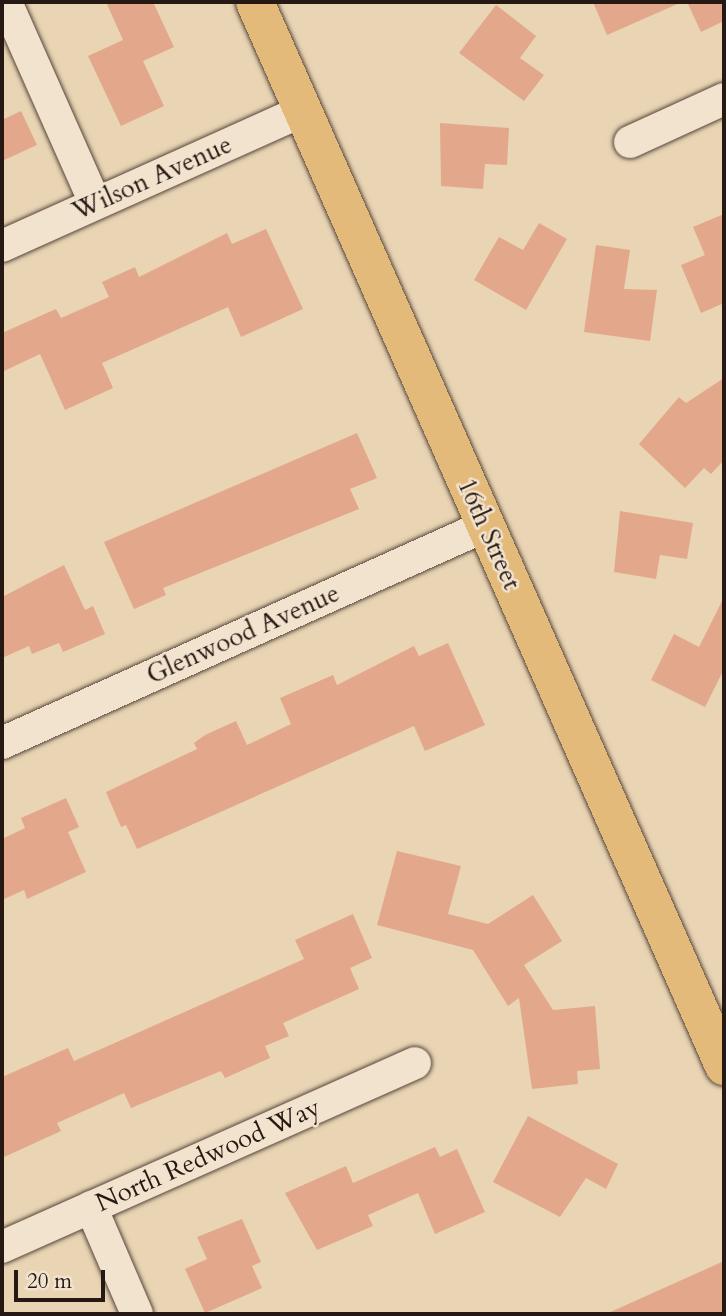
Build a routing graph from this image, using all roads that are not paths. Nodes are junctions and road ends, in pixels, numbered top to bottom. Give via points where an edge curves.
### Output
1 (6, 2) edge
2 (254, 2) edge
3 (724, 99) edge
4 (302, 111) junction
5 (629, 142) dead end
6 (95, 203) junction
7 (2, 246) edge
8 (485, 526) junction
9 (2, 743) edge
10 (721, 1050) edge
11 (415, 1063) dead end
12 (91, 1207) junction
13 (2, 1247) edge
14 (137, 1314) edge

1 - 6 street
2 - 4 main road, 16th Street
3 - 5 street
4 - 6 street, Wilson Avenue
4 - 8 main road, 16th Street
6 - 7 street, Wilson Avenue
8 - 9 street, Glenwood Avenue
8 - 10 main road, 16th Street
11 - 12 street, North Redwood Way
12 - 13 street, North Redwood Way
12 - 14 street

